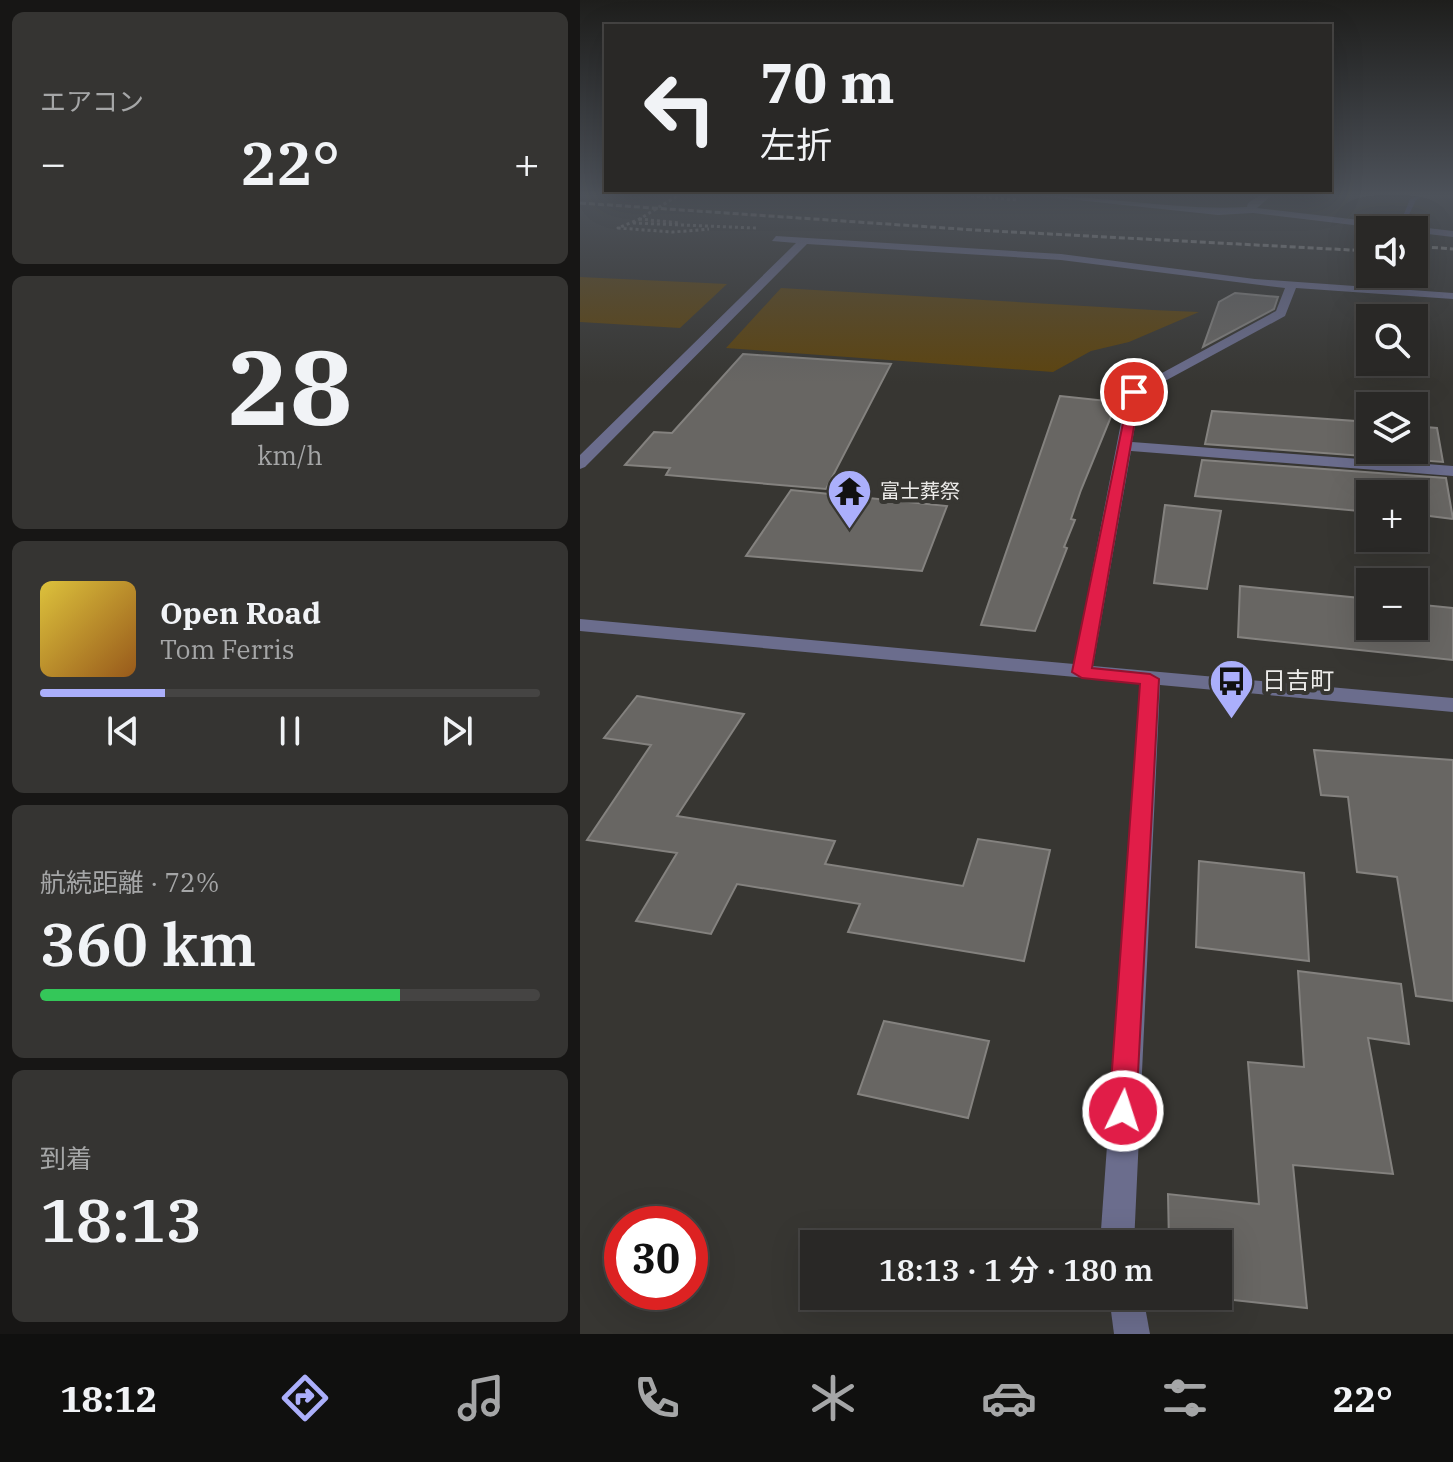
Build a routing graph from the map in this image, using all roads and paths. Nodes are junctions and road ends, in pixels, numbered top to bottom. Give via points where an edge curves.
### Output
1 (787, 258) edge
2 (1071, 258) edge
3 (1292, 285) junction
4 (1453, 296) edge
5 (1126, 446) junction
6 (580, 464) edge
7 (1453, 471) edge
8 (580, 625) edge
9 (1082, 672) junction
10 (1150, 679) junction
11 (1453, 705) edge
12 (1118, 1230) edge
13 (1128, 1310) edge
14 (1132, 1334) edge

1 - 6 street
2 - 3 street
3 - 4 street
3 - 5 street via 1281,313 1134,392
5 - 7 street
5 - 9 street
8 - 9 street
9 - 10 street
10 - 11 street
10 - 12 street
13 - 14 street

